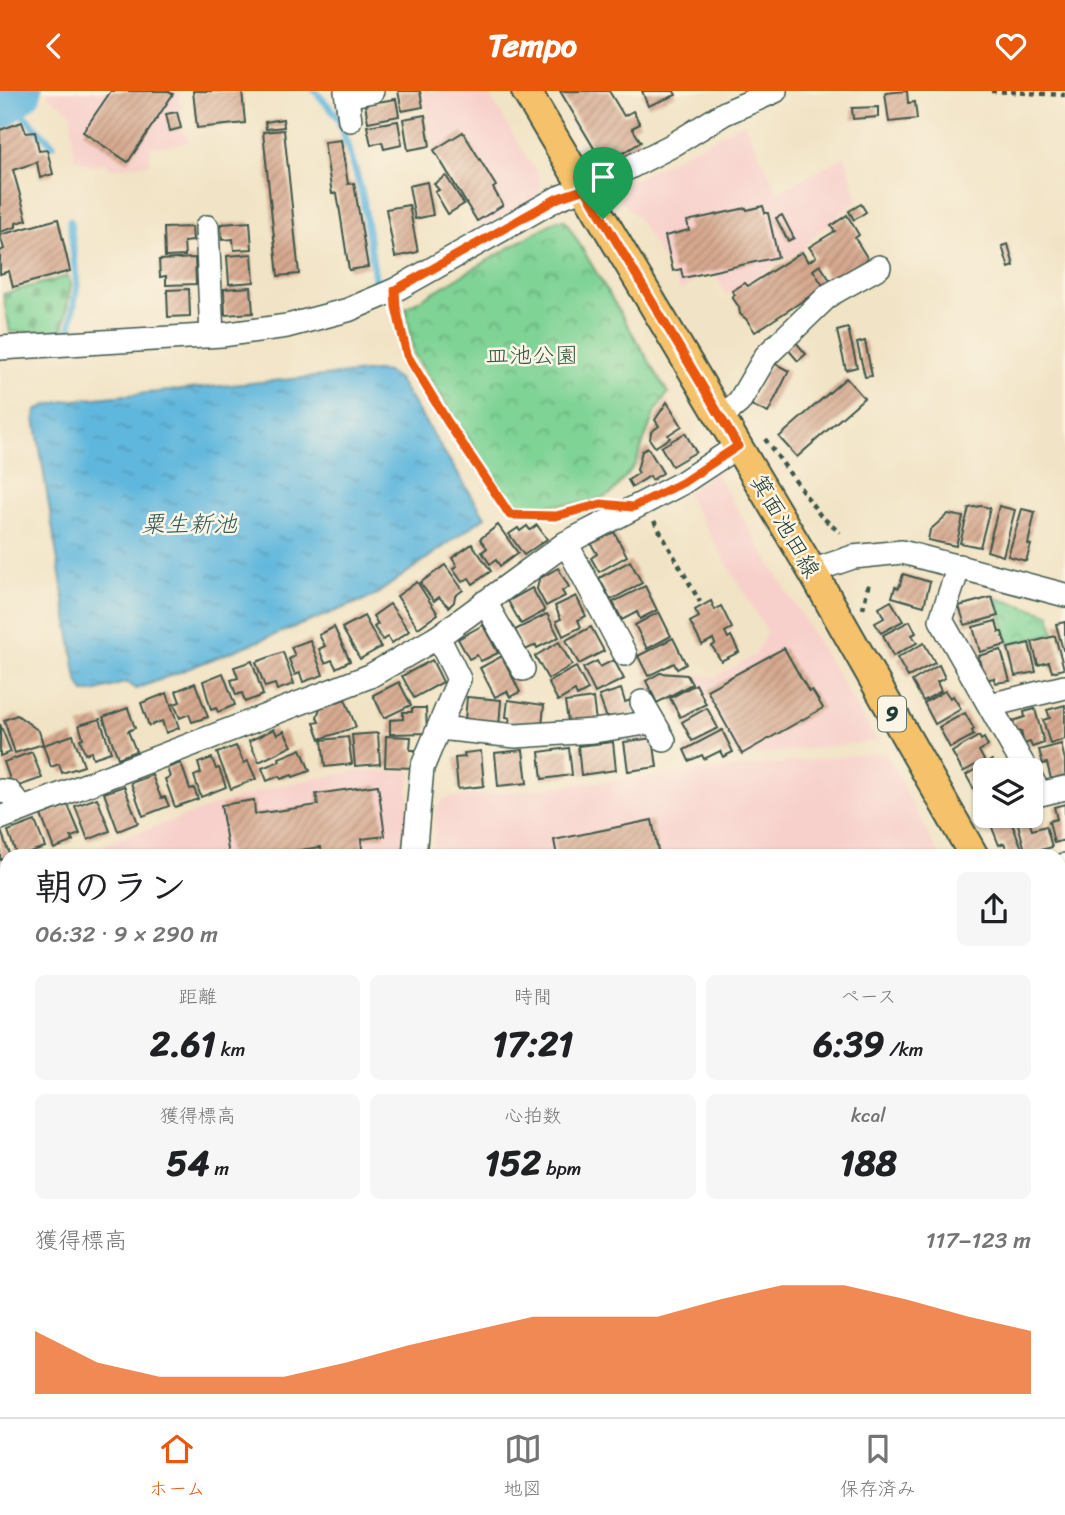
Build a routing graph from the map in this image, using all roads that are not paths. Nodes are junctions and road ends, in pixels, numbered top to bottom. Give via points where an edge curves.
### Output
1 (372, 91) edge
2 (526, 91) edge
3 (775, 91) edge
4 (346, 93) edge
5 (350, 120) dead end
6 (585, 189) junction
7 (206, 227) dead end
8 (879, 267) dead end
9 (212, 335) junction
10 (0, 348) edge
11 (720, 418) junction
12 (738, 446) junction
13 (566, 543) junction
14 (959, 566) junction
15 (812, 571) junction
16 (1065, 595) edge
17 (485, 602) junction
18 (438, 637) junction
19 (625, 654) dead end
20 (523, 670) dead end
21 (1065, 687) edge
22 (990, 705) junction
23 (653, 721) dead end
24 (439, 728) junction
25 (1019, 758) edge
26 (1065, 788) edge
27 (0, 791) edge
28 (1043, 793) edge
29 (23, 809) junction
30 (0, 818) edge
31 (414, 849) edge
32 (970, 849) edge

1 - 4 street
2 - 6 main road, 箕面池田線 / 9
3 - 6 street
4 - 5 street
6 - 9 street via 558,198 395,290 348,310 287,326
6 - 11 main road, 箕面池田線 / 9
7 - 9 street
8 - 11 street via 829,295 766,356 739,402
9 - 10 street
11 - 12 main road, 箕面池田線 / 9
12 - 13 street via 682,483
12 - 15 main road, 箕面池田線 / 9
13 - 17 street
13 - 19 street
14 - 15 street via 902,552 853,557
14 - 16 street
14 - 22 street via 941,620
15 - 32 main road, 箕面池田線 / 9
17 - 18 street
17 - 20 street
18 - 24 street via 459,679
18 - 29 street via 370,676
21 - 22 street
22 - 25 street
23 - 24 street via 594,731 516,736
24 - 31 street via 422,768
26 - 28 street
27 - 29 street via 9,792
29 - 30 street

